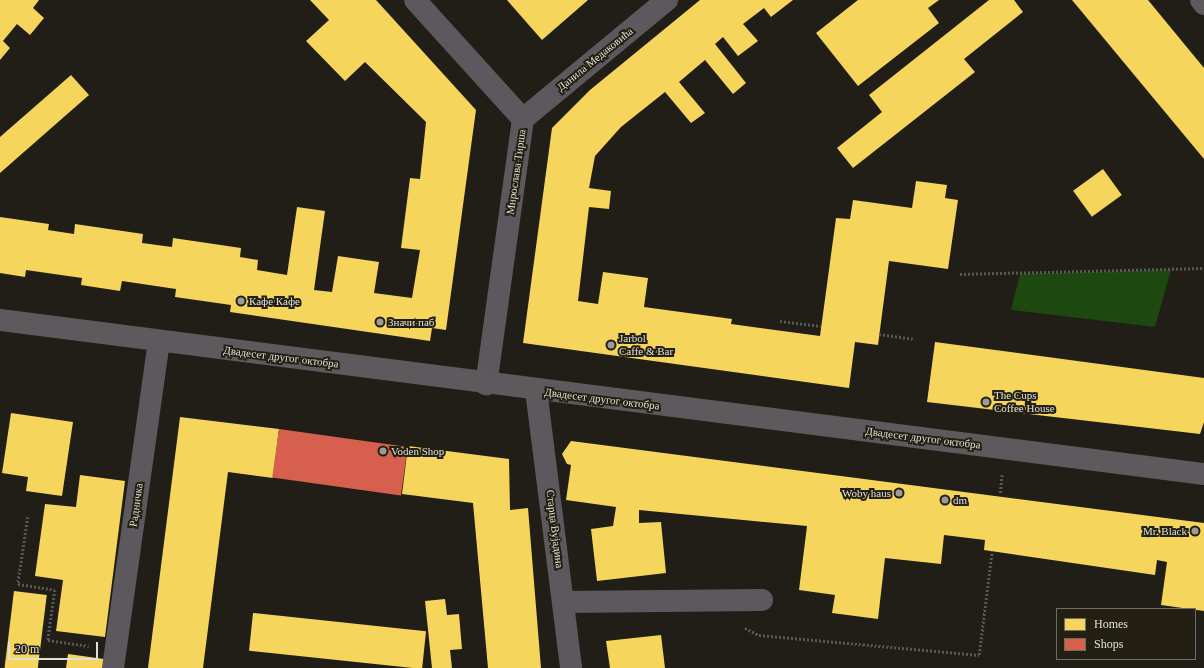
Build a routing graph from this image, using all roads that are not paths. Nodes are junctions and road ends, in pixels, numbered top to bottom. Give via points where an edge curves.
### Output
1 (415, 0) edge
2 (667, 0) edge
3 (1200, 0) edge
4 (1204, 4) edge
5 (523, 119) junction
6 (0, 320) edge
7 (159, 341) junction
8 (486, 384) junction
9 (536, 390) junction
10 (1204, 474) edge
11 (762, 600) dead end
12 (564, 602) junction
13 (114, 659) edge
14 (571, 668) edge

1 - 5 street, Мирослава Тирша
2 - 5 street, Данила Медаковића
3 - 4 main road
5 - 8 street, Мирослава Тирша
6 - 7 main road, Двадесет другог октобра
7 - 8 main road, Двадесет другог октобра
7 - 13 street, Радничка
8 - 9 main road, Двадесет другог октобра
9 - 10 main road, Двадесет другог октобра
9 - 12 street, Старца Вујадина
11 - 12 street
12 - 14 street, Старца Вујадина

